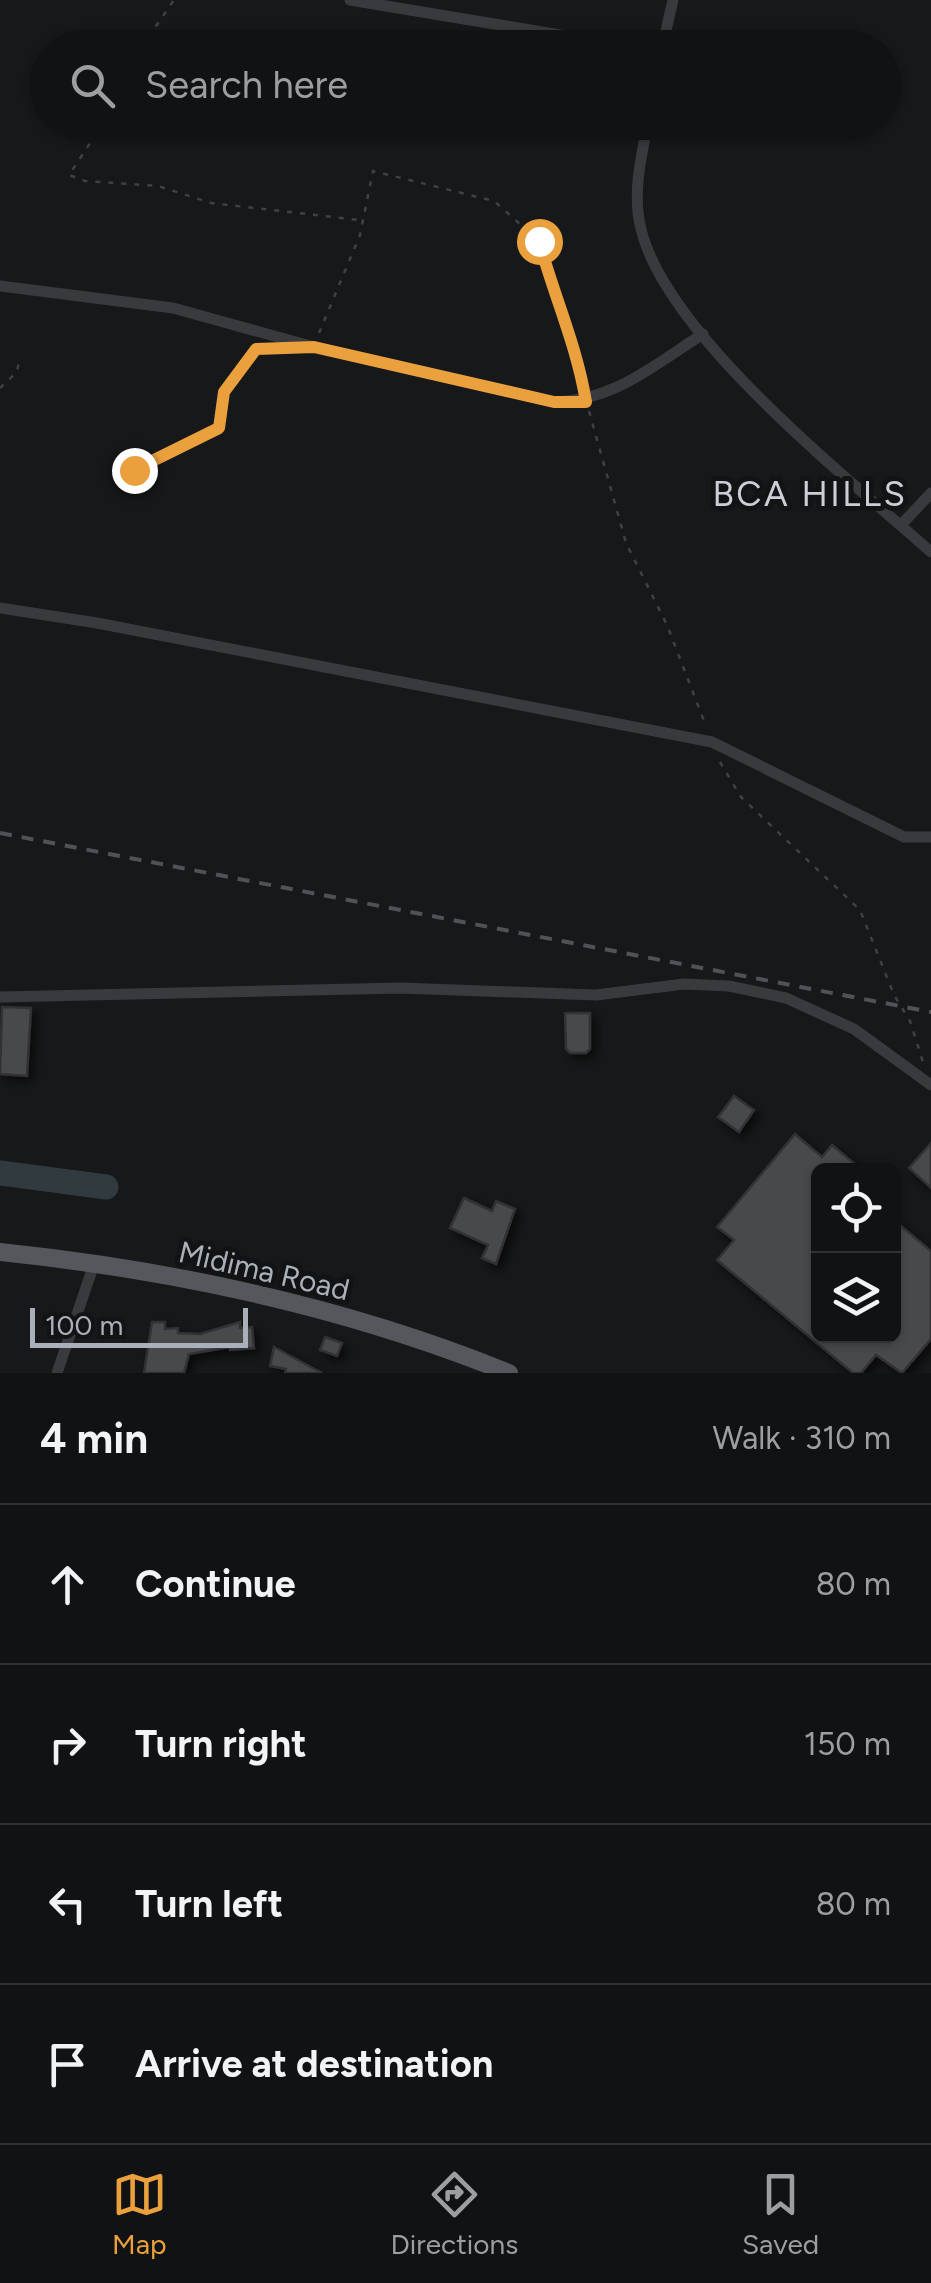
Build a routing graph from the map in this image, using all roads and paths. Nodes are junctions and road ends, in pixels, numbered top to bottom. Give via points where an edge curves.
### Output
1 (174, 0) edge
2 (350, 0) edge
3 (673, 0) edge
4 (153, 30) edge
5 (531, 30) edge
6 (666, 30) edge
7 (92, 140) edge
8 (645, 140) edge
9 (361, 220) junction
10 (0, 286) edge
11 (703, 334) junction
12 (314, 347) junction
13 (276, 348) dead end
14 (20, 361) dead end
15 (0, 388) edge
16 (586, 402) junction
17 (134, 470) dead end
18 (931, 493) edge
19 (901, 525) junction
20 (931, 552) edge
21 (0, 608) edge
22 (712, 742) junction
23 (931, 837) edge
24 (0, 996) edge
25 (925, 1066) dead end
26 (931, 1085) edge
27 (0, 1252) edge
28 (94, 1264) junction
29 (57, 1373) edge
30 (509, 1373) edge

1 - 4 path
2 - 5 street
3 - 6 street
7 - 9 path via 69,175 85,182 158,186 211,203
8 - 11 street via 640,227 658,276
9 - 12 path
9 - 16 path via 373,171 494,201 539,241 558,312 577,349
10 - 12 street via 173,308
11 - 16 street
11 - 19 street via 762,400
12 - 16 street via 554,402
13 - 17 path via 256,349 224,392 219,428
14 - 15 path
16 - 22 path via 626,544
18 - 19 street
19 - 20 street
21 - 22 street
22 - 23 street via 904,837
22 - 25 path via 742,797 860,910
24 - 26 street via 401,988 596,994 729,986 786,998 854,1029
27 - 28 main road, Midima Road
28 - 29 street
28 - 30 main road, Midima Road via 316,1308

